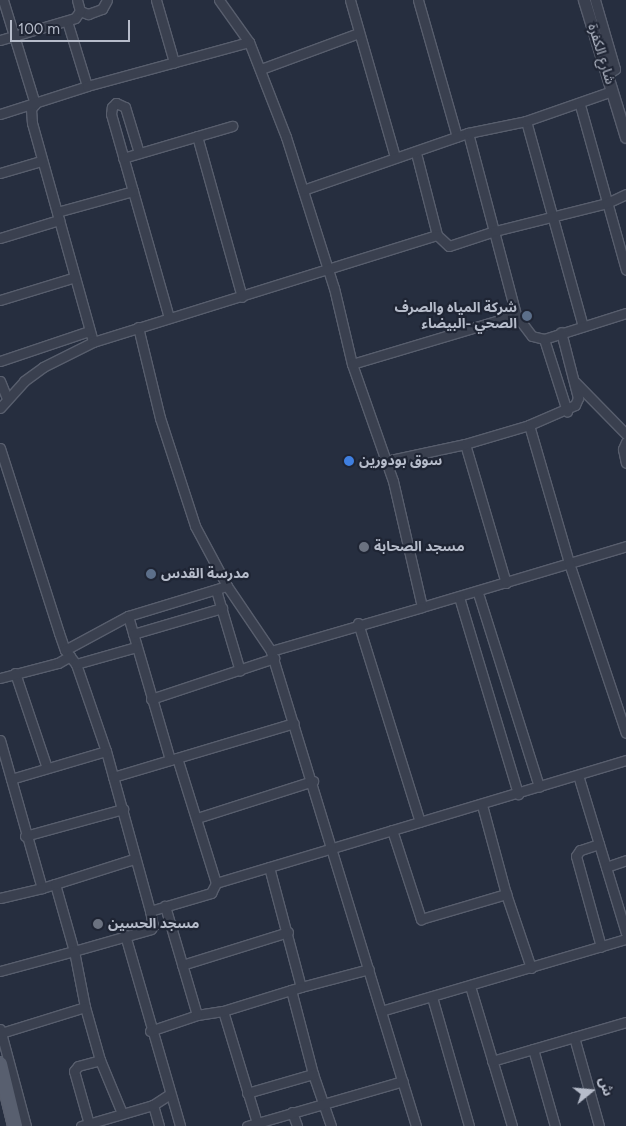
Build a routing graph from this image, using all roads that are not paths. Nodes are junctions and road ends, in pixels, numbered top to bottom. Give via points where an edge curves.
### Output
1 (3, 0) edge
2 (77, 0) edge
3 (107, 0) edge
4 (156, 0) edge
5 (219, 0) edge
6 (350, 0) edge
7 (418, 0) edge
8 (584, 0) edge
9 (595, 0) edge
10 (80, 11) junction
11 (67, 21) junction
12 (359, 33) junction
13 (14, 36) junction
14 (0, 40) edge
15 (249, 42) junction
16 (174, 62) junction
17 (261, 69) junction
18 (607, 75) junction
19 (87, 86) junction
20 (612, 91) junction
21 (36, 104) junction
22 (580, 105) junction
23 (0, 114) edge
24 (526, 121) junction
25 (232, 126) dead end
26 (468, 134) junction
27 (626, 134) edge
28 (197, 136) junction
29 (457, 138) junction
30 (139, 153) junction
31 (416, 153) junction
32 (395, 157) junction
33 (123, 158) junction
34 (42, 161) junction
35 (0, 173) edge
36 (303, 190) junction
37 (133, 191) junction
38 (626, 194) edge
39 (607, 203) junction
40 (58, 216) junction
41 (553, 216) junction
42 (495, 231) junction
43 (437, 235) junction
44 (0, 238) edge
45 (329, 269) junction
46 (626, 270) edge
47 (75, 277) junction
48 (242, 297) junction
49 (0, 300) edge
50 (626, 312) edge
51 (516, 315) junction
52 (169, 317) junction
53 (583, 326) junction
54 (138, 327) junction
55 (90, 331) junction
56 (561, 332) junction
57 (544, 339) junction
58 (93, 342) junction
59 (0, 361) edge
60 (352, 364) junction
61 (0, 381) edge
62 (574, 382) junction
63 (7, 398) junction
64 (0, 408) edge
65 (566, 411) junction
66 (530, 425) junction
67 (626, 434) edge
68 (626, 442) edge
69 (465, 444) junction
70 (0, 448) edge
71 (386, 461) junction
72 (626, 463) edge
73 (626, 546) edge
74 (569, 563) junction
75 (506, 583) junction
76 (227, 586) junction
77 (216, 590) junction
78 (478, 593) junction
79 (459, 597) junction
80 (422, 607) junction
81 (222, 608) junction
82 (128, 616) junction
83 (358, 623) junction
84 (133, 634) junction
85 (136, 647) junction
86 (67, 653) junction
87 (273, 655) junction
88 (76, 664) junction
89 (240, 671) junction
90 (15, 673) junction
91 (0, 678) edge
92 (626, 697) edge
93 (151, 699) junction
94 (616, 700) junction
95 (294, 723) junction
96 (625, 727) edge
97 (0, 740) edge
98 (106, 751) junction
99 (174, 759) junction
100 (626, 760) edge
101 (48, 768) junction
102 (578, 775) junction
103 (114, 777) junction
104 (11, 779) junction
105 (313, 781) junction
106 (539, 787) junction
107 (518, 794) junction
108 (482, 805) junction
109 (123, 809) junction
110 (197, 818) junction
111 (420, 822) junction
112 (392, 830) junction
113 (25, 836) junction
114 (599, 844) junction
115 (334, 846) junction
116 (134, 859) junction
117 (626, 860) edge
118 (269, 866) junction
119 (606, 867) junction
120 (216, 883) junction
121 (55, 884) junction
122 (42, 888) junction
123 (506, 894) junction
124 (0, 898) edge
125 (165, 906) junction
126 (150, 911) junction
127 (288, 932) junction
128 (626, 933) edge
129 (125, 935) junction
130 (626, 939) edge
131 (601, 947) junction
132 (74, 952) junction
133 (182, 965) junction
134 (531, 968) junction
135 (369, 969) junction
136 (0, 971) edge
137 (470, 986) junction
138 (301, 987) junction
139 (291, 990) junction
140 (432, 997) junction
141 (85, 1007) junction
142 (223, 1011) junction
143 (381, 1011) junction
144 (197, 1015) junction
145 (626, 1022) edge
146 (150, 1030) junction
147 (0, 1031) edge
148 (574, 1037) junction
149 (533, 1050) junction
150 (100, 1060) junction
151 (492, 1061) junction
152 (0, 1064) edge
153 (313, 1074) junction
154 (403, 1081) junction
155 (3, 1088) edge
156 (247, 1093) junction
157 (170, 1094) junction
158 (324, 1104) junction
159 (153, 1105) junction
160 (292, 1112) junction
161 (122, 1113) junction
162 (257, 1123) junction
163 (85, 1125) edge
164 (15, 1126) edge
165 (26, 1126) edge
166 (159, 1126) edge
167 (180, 1126) edge
168 (247, 1126) edge
169 (297, 1126) edge
170 (332, 1126) edge
171 (416, 1126) edge
172 (469, 1126) edge
173 (512, 1126) edge
174 (555, 1126) edge
175 (599, 1126) edge

1 - 13 street
2 - 10 street
3 - 10 street via 102,9 88,14
4 - 16 street
5 - 15 street
6 - 12 street
7 - 29 street
8 - 18 street, شارع الكفرة
9 - 18 street via 615,69
10 - 11 street
11 - 13 street
11 - 19 street
12 - 17 street
12 - 32 street
13 - 14 street
13 - 21 street
15 - 16 street
15 - 17 street
16 - 19 street
17 - 36 street
18 - 20 street, شارع الكفرة
19 - 21 street
20 - 22 street
20 - 27 street, شارع الكفرة
21 - 23 street
21 - 34 street via 30,114
22 - 24 street
22 - 39 street
24 - 26 street
24 - 41 street
25 - 28 street
26 - 29 street
26 - 42 street
28 - 30 street
28 - 48 street
29 - 31 street
30 - 33 street
30 - 33 street via 126,107 116,104 110,112
31 - 32 street
31 - 43 street
32 - 36 street
33 - 37 street
34 - 35 street
34 - 40 street
36 - 45 street
37 - 40 street
37 - 52 street
38 - 39 street
39 - 41 street
39 - 46 street
40 - 44 street
40 - 47 street
41 - 42 street
41 - 53 street
42 - 43 street via 449,246
42 - 51 street
43 - 45 street
45 - 48 street
45 - 60 street
47 - 49 street
47 - 55 street
48 - 52 street
50 - 53 street
51 - 57 street via 532,336
51 - 60 street
52 - 54 street
53 - 56 street
54 - 58 street
54 - 76 street via 160,418 186,502
55 - 58 street
55 - 59 street
56 - 57 street
56 - 62 street
57 - 65 street
58 - 63 street via 43,367
60 - 71 street
61 - 63 street
62 - 65 street via 578,403
62 - 67 street
63 - 64 street
65 - 66 street
66 - 69 street
66 - 74 street
68 - 72 street via 623,449
69 - 71 street
69 - 75 street
70 - 86 street
71 - 80 street
73 - 74 street
74 - 75 street
74 - 94 street
75 - 78 street
76 - 77 street
76 - 87 street
77 - 81 street
77 - 82 street
78 - 79 street
78 - 106 street
79 - 80 street
79 - 107 street
80 - 83 street
81 - 84 street
81 - 89 street
82 - 84 street
82 - 86 street
83 - 87 street
83 - 111 street
84 - 85 street
85 - 88 street
85 - 93 street
86 - 88 street
86 - 90 street via 58,663
87 - 89 street
87 - 95 street
88 - 98 street
89 - 93 street
90 - 91 street
90 - 101 street
92 - 94 street
93 - 99 street
94 - 96 street
95 - 99 street
95 - 105 street
97 - 104 street
98 - 101 street
98 - 103 street
99 - 103 street
99 - 110 street
100 - 102 street
101 - 104 street
102 - 106 street
102 - 114 street
103 - 109 street
104 - 113 street
105 - 110 street
105 - 115 street
106 - 107 street
107 - 108 street
108 - 111 street
108 - 123 street
109 - 113 street
109 - 116 street
110 - 120 street
111 - 112 street
112 - 115 street
112 - 123 street via 421,919
113 - 122 street
114 - 119 street
114 - 131 street via 580,850 576,856
115 - 118 street
115 - 135 street
116 - 121 street
116 - 126 street
117 - 119 street
118 - 120 street
118 - 127 street
119 - 128 street
120 - 125 street via 210,893
121 - 122 street
121 - 132 street
122 - 124 street
123 - 134 street
125 - 126 street
125 - 133 street
126 - 129 street via 151,929
127 - 133 street
127 - 138 street
129 - 132 street
129 - 146 street
130 - 131 street
131 - 134 street
132 - 136 street
132 - 141 street
133 - 144 street
134 - 137 street
135 - 138 street
135 - 143 street
137 - 140 street
137 - 151 street
138 - 139 street
139 - 142 street
139 - 153 street
140 - 143 street
140 - 172 street
141 - 147 street
141 - 150 street
142 - 144 street
142 - 156 street
143 - 154 street
144 - 146 street
145 - 148 street
146 - 157 street
147 - 165 street
148 - 149 street
148 - 175 street
149 - 151 street
149 - 174 street
150 - 161 street
150 - 163 street via 78,1066 74,1072
151 - 173 street
152 - 155 main road
153 - 156 street
153 - 158 street
154 - 158 street
154 - 171 street
155 - 164 main road
156 - 162 street
157 - 159 street
157 - 167 street
158 - 160 street
158 - 170 street
159 - 161 street
159 - 166 street
160 - 162 street
160 - 169 street
161 - 163 street
162 - 168 street

